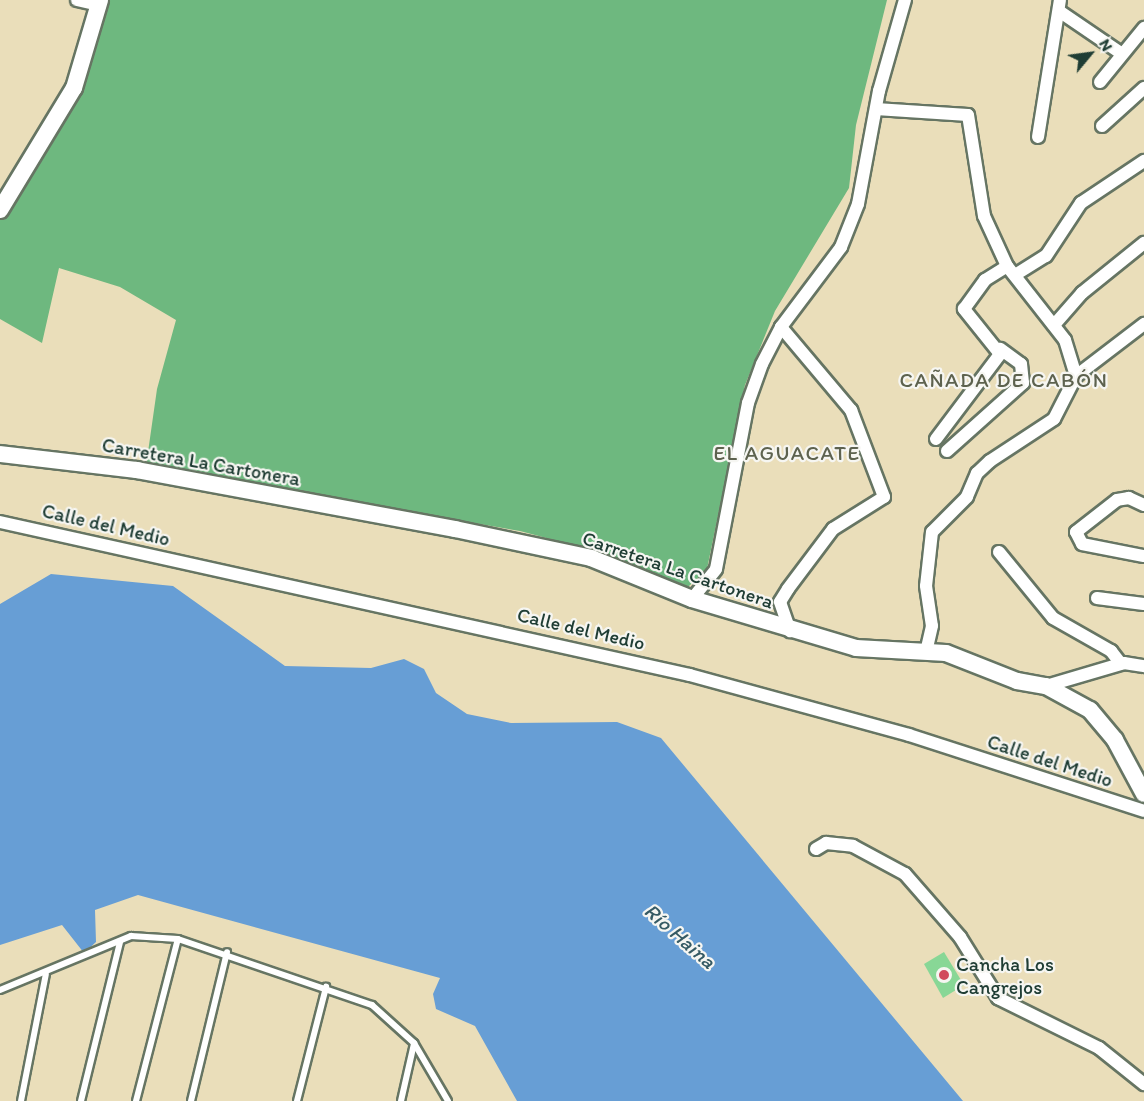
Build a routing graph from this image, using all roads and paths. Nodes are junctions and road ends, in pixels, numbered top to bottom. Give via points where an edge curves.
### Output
1 (77, 0) edge
2 (905, 0) edge
3 (99, 2) edge
4 (1060, 5) edge
5 (1144, 28) edge
6 (1122, 54) junction
7 (1100, 82) dead end
8 (1144, 88) edge
9 (876, 109) junction
10 (1102, 126) dead end
11 (1038, 137) dead end
12 (1144, 161) edge
13 (0, 210) edge
14 (1144, 243) edge
15 (1011, 271) junction
16 (1144, 324) edge
17 (1054, 325) junction
18 (781, 327) junction
19 (1000, 349) junction
20 (1076, 376) junction
21 (936, 439) dead end
22 (947, 451) dead end
23 (0, 454) edge
24 (1144, 506) edge
25 (0, 522) edge
26 (999, 552) dead end
27 (1144, 556) edge
28 (1097, 598) dead end
29 (692, 599) junction
30 (1144, 604) edge
31 (790, 631) junction
32 (926, 652) junction
33 (1121, 664) junction
34 (1144, 666) edge
35 (1046, 686) junction
36 (1139, 776) edge
37 (1144, 794) edge
38 (1144, 811) edge
39 (816, 849) dead end
40 (178, 939) junction
41 (120, 942) junction
42 (226, 952) junction
43 (46, 974) junction
44 (326, 987) junction
45 (0, 990) edge
46 (414, 1043) junction
47 (1144, 1084) edge
48 (21, 1101) edge
49 (81, 1101) edge
50 (136, 1101) edge
51 (191, 1101) edge
52 (297, 1101) edge
53 (401, 1101) edge
54 (448, 1101) edge

1 - 3 street
2 - 9 street
3 - 13 street via 74,88
4 - 6 street
4 - 11 street
5 - 6 street
6 - 7 street
8 - 10 street
9 - 15 street via 968,115 984,216
9 - 18 street via 858,204 841,247
12 - 15 street via 1081,203 1046,256
14 - 17 street via 1082,293
15 - 17 street
15 - 19 street via 985,280 964,309 966,319
16 - 20 street
17 - 20 street via 1071,353
18 - 29 street via 748,403 716,569
18 - 31 street via 851,410 884,497 833,529 788,589 780,602
19 - 21 street
19 - 22 street via 1021,364 1023,382
20 - 32 street via 1054,419 977,473 967,497 932,532 926,586 932,626
23 - 29 street, Carretera La Cartonera via 137,470 455,529 591,558
24 - 27 street via 1129,498 1118,500 1076,532 1082,544
25 - 38 street, Calle del Medio via 680,672 909,735
26 - 33 street via 1053,618 1114,652
28 - 30 street
29 - 31 street, Carretera La Cartonera
31 - 32 street, Carretera La Cartonera via 856,648
32 - 35 street, Carretera La Cartonera via 946,652 1017,681
33 - 34 street
33 - 35 street
35 - 36 street, Carretera La Cartonera via 1090,710
36 - 37 street, Carretera La Cartonera
39 - 47 street via 826,843 853,846 904,874 960,937 998,998 1099,1048
40 - 41 lane via 144,933
40 - 42 lane
40 - 50 lane
41 - 43 lane
41 - 49 lane
42 - 44 lane
42 - 51 lane
43 - 45 lane
43 - 48 lane
44 - 46 lane via 372,1005
44 - 52 lane
46 - 53 lane
46 - 54 lane

